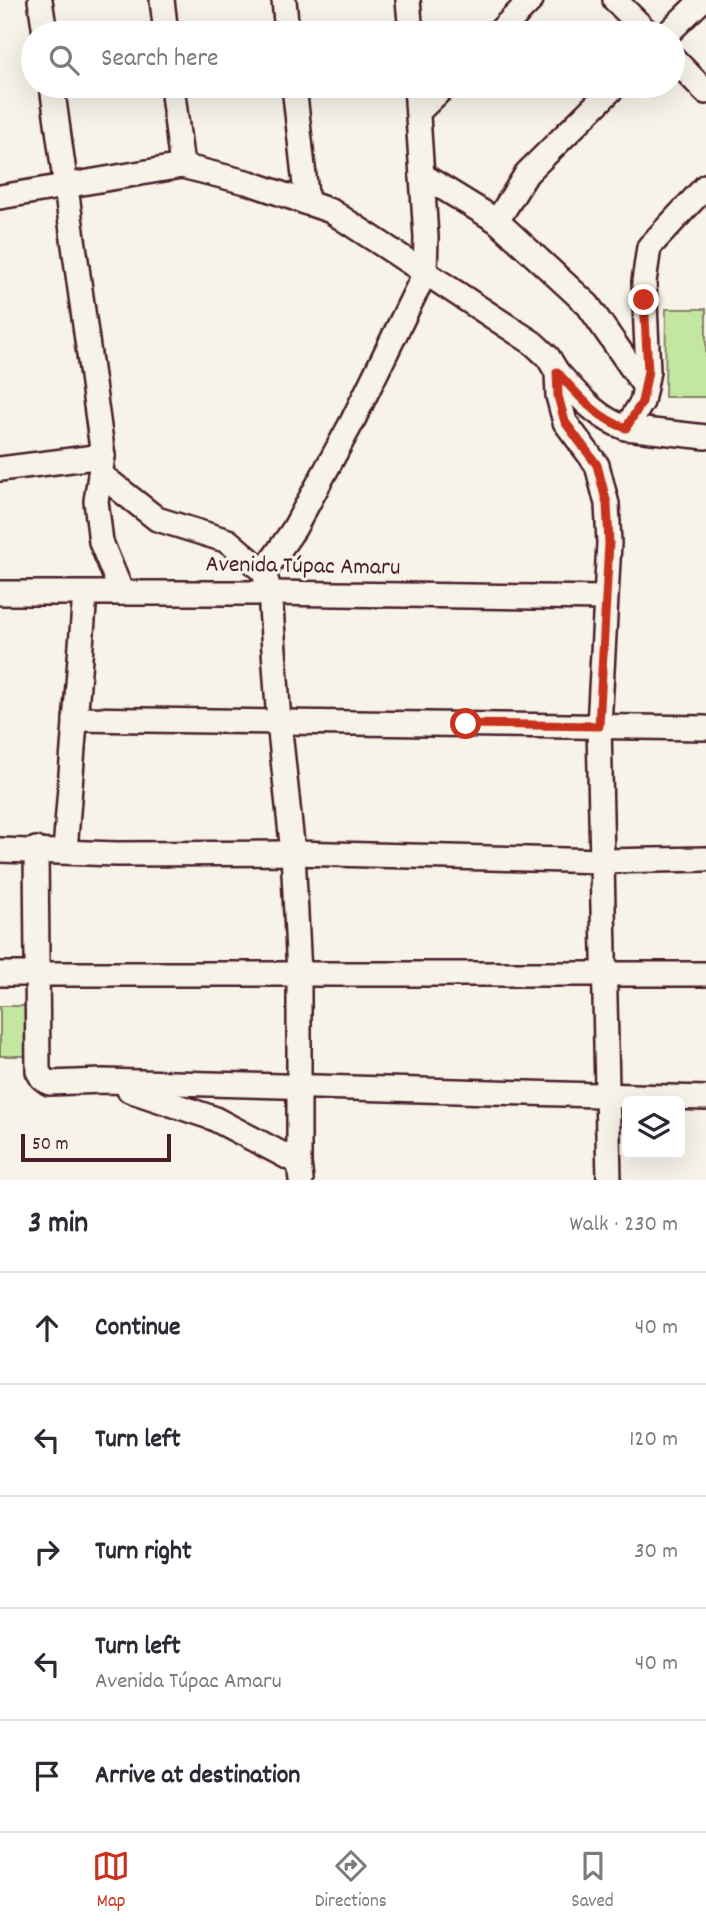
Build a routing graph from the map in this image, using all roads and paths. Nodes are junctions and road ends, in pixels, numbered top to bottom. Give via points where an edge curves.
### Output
1 (40, 0) edge
2 (162, 0) edge
3 (284, 0) edge
4 (408, 0) edge
5 (531, 0) edge
6 (615, 0) edge
7 (702, 0) edge
8 (43, 21) edge
9 (165, 21) edge
10 (287, 21) edge
11 (410, 21) edge
12 (510, 21) edge
13 (636, 21) edge
14 (680, 21) edge
15 (685, 70) edge
16 (706, 92) edge
17 (54, 98) edge
18 (174, 98) edge
19 (294, 98) edge
20 (417, 98) edge
21 (432, 98) edge
22 (603, 98) edge
23 (418, 112) junction
24 (182, 166) junction
25 (422, 175) junction
26 (706, 186) edge
27 (66, 187) junction
28 (0, 197) edge
29 (307, 203) junction
30 (497, 221) junction
31 (425, 273) junction
32 (557, 372) junction
33 (645, 387) junction
34 (626, 428) junction
35 (706, 437) edge
36 (101, 465) junction
37 (0, 469) edge
38 (267, 582) junction
39 (0, 593) edge
40 (122, 593) junction
41 (85, 594) junction
42 (605, 598) junction
43 (75, 719) junction
44 (279, 722) junction
45 (599, 726) junction
46 (706, 728) edge
47 (36, 849) junction
48 (0, 850) edge
49 (65, 851) junction
50 (293, 853) junction
51 (706, 859) edge
52 (603, 861) junction
53 (0, 974) edge
54 (38, 974) junction
55 (299, 974) junction
56 (604, 974) junction
57 (706, 974) edge
58 (103, 1081) junction
59 (299, 1087) junction
60 (607, 1095) junction
61 (706, 1098) edge
62 (300, 1172) edge
63 (609, 1180) edge

1 - 8 street
2 - 9 street
3 - 10 street
4 - 11 street
5 - 12 street
6 - 13 street
7 - 14 street
15 - 16 street
17 - 27 street
18 - 24 street
19 - 29 street
20 - 23 street
21 - 23 street
22 - 30 street via 527,173
23 - 25 street
24 - 27 street
24 - 29 street
25 - 30 street
25 - 31 street
26 - 33 street via 649,247 644,282
27 - 28 street
27 - 36 street
29 - 31 street via 331,211
30 - 33 street via 588,304
31 - 32 street via 533,342
31 - 38 street
32 - 34 street via 592,409
32 - 42 street via 565,422 597,465 607,504
33 - 34 street via 642,402
34 - 35 street
36 - 37 street
36 - 38 street via 157,519 228,541
36 - 40 street via 96,501 101,542
38 - 40 street, Avenida Túpac Amaru
38 - 42 street, Avenida Túpac Amaru
38 - 44 street
39 - 41 street, Avenida Túpac Amaru
40 - 41 street, Avenida Túpac Amaru
41 - 43 street
42 - 45 street
43 - 44 street
43 - 49 street
44 - 45 street
44 - 50 street
45 - 46 street
45 - 52 street
47 - 48 street
47 - 49 street
47 - 54 street
49 - 50 street
50 - 52 street
50 - 55 street
51 - 52 street
52 - 56 street
53 - 54 street
54 - 55 street
54 - 58 street via 38,1071 42,1078 49,1083
55 - 56 street
55 - 59 street
56 - 57 street
56 - 60 street
58 - 59 street
58 - 62 street via 213,1118
59 - 60 street
59 - 62 street
60 - 61 street
60 - 63 street

